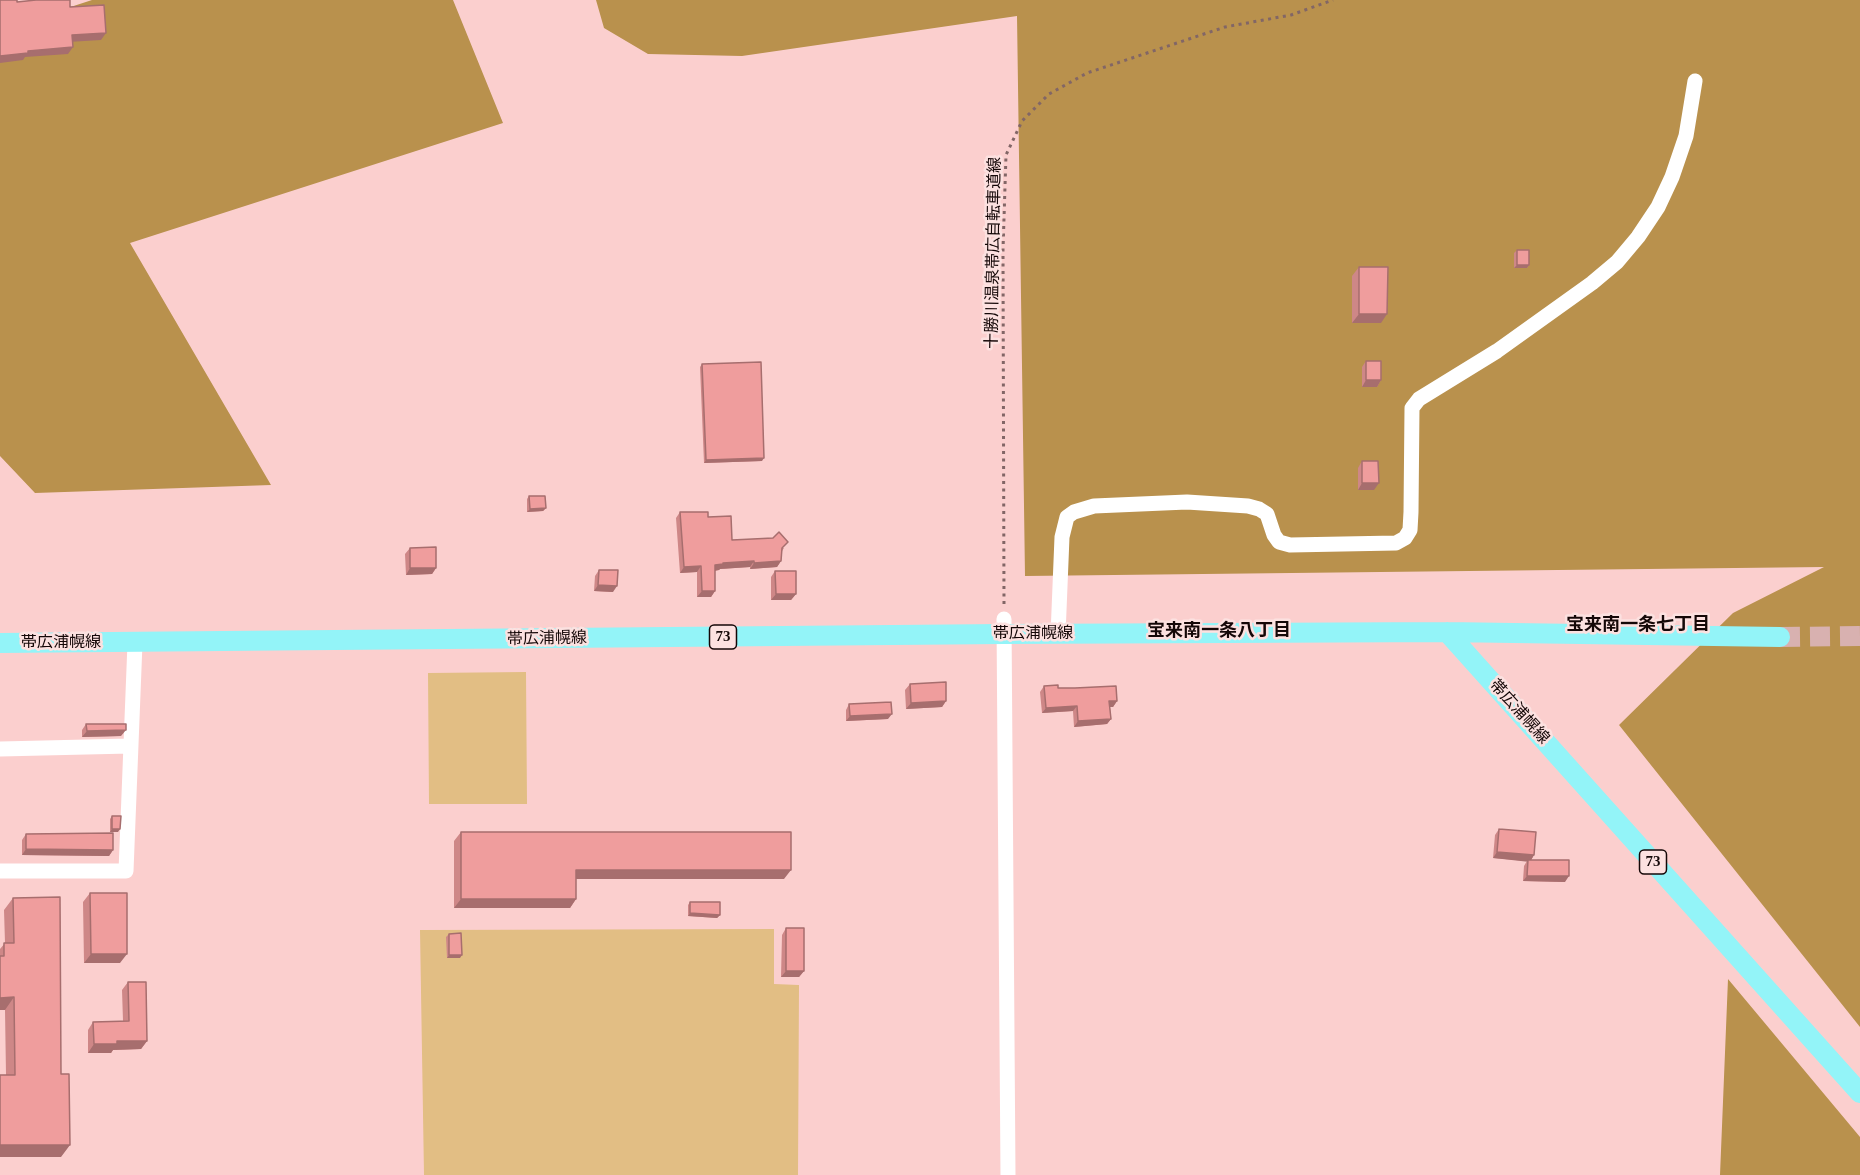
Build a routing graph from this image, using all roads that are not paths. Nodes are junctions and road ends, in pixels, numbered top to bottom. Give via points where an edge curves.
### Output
1 (1695, 81) dead end
2 (1004, 626) junction
3 (1447, 632) junction
4 (1058, 635) junction
5 (1780, 637) tunnel mouth
6 (135, 643) junction
7 (0, 644) edge
8 (129, 746) junction
9 (0, 748) edge
10 (0, 871) edge
11 (1860, 1093) edge
12 (1008, 1175) edge

1 - 4 street via 1686,136 1672,177 1653,214 1617,262 1497,351 1419,399 1412,408 1411,512 1410,530 1405,538 1396,543 1290,545 1279,542 1267,514 1248,506 1187,502 1094,506 1067,517 1062,537
2 - 4 main road, 帯広浦幌線 / 73
2 - 6 main road, 帯広浦幌線 / 73
2 - 12 street
3 - 4 main road, 帯広浦幌線 / 73
3 - 5 main road
3 - 11 main road, 帯広浦幌線 / 73
6 - 7 main road, 帯広浦幌線 / 73
6 - 8 street
8 - 9 street
8 - 10 street via 126,871

